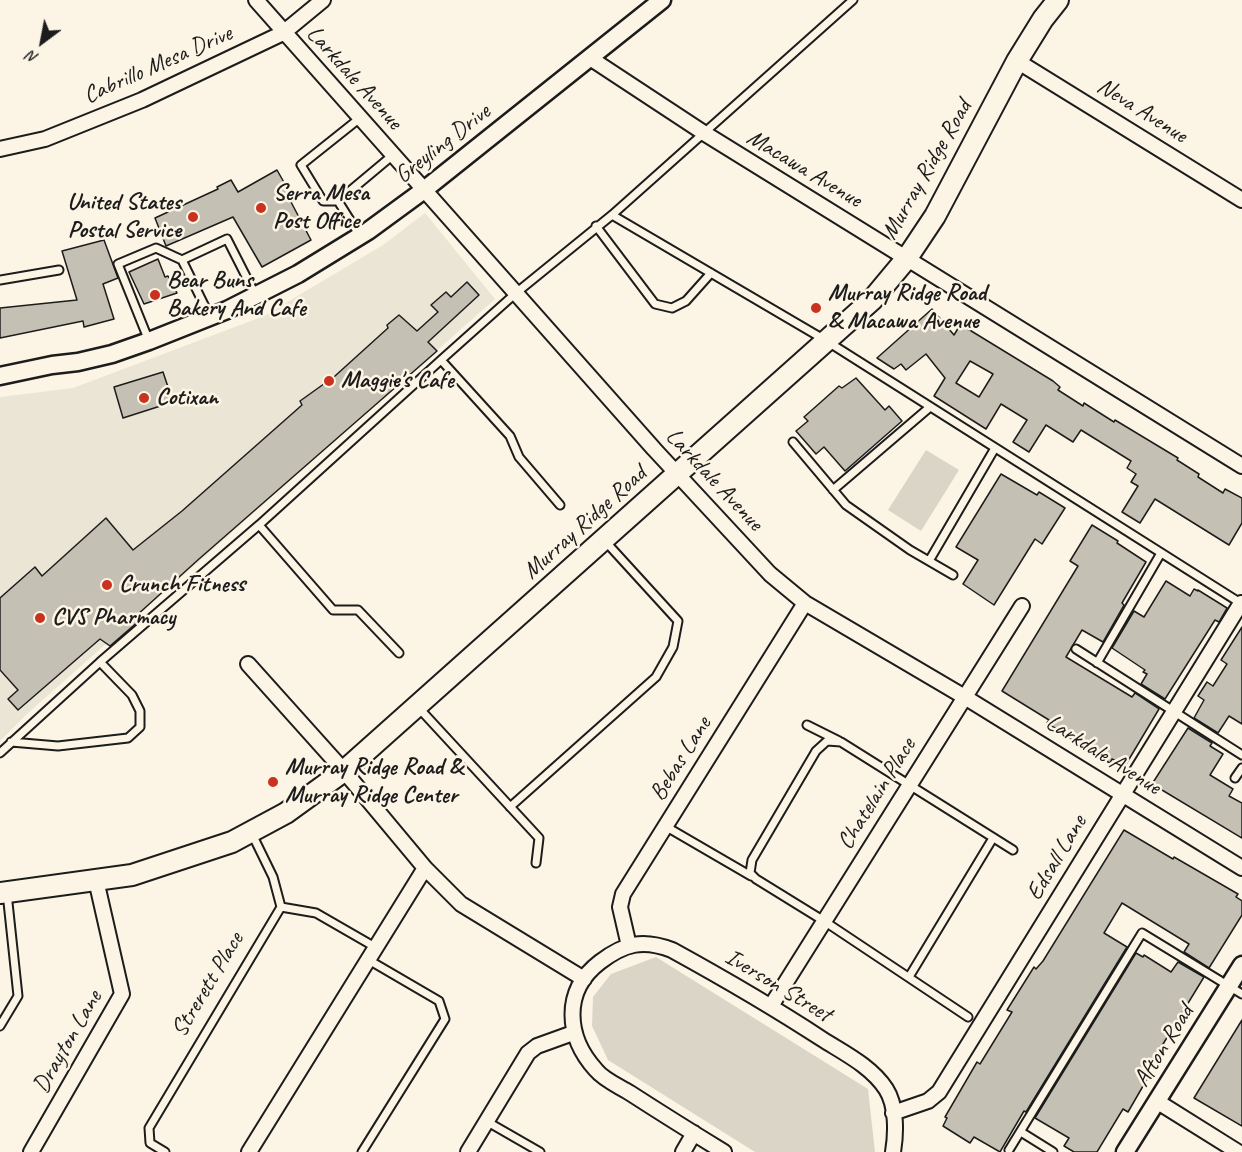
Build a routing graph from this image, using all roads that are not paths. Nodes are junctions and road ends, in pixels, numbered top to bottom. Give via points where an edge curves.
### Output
1 (256, 0) edge
2 (323, 0) edge
3 (662, 0) edge
4 (854, 0) edge
5 (1058, 0) edge
6 (283, 33) junction
7 (590, 58) junction
8 (1017, 61) junction
9 (360, 118) junction
10 (704, 134) junction
11 (0, 149) edge
12 (393, 155) junction
13 (424, 190) junction
14 (1242, 200) edge
15 (338, 201) junction
16 (612, 214) junction
17 (596, 226) junction
18 (360, 236) junction
19 (907, 258) junction
20 (182, 260) junction
21 (60, 270) dead end
22 (711, 273) junction
23 (0, 280) edge
24 (516, 293) junction
25 (256, 296) junction
26 (210, 317) junction
27 (825, 340) junction
28 (149, 341) junction
29 (441, 360) junction
30 (0, 376) edge
31 (930, 407) junction
32 (793, 442) dead end
33 (995, 448) junction
34 (1242, 466) edge
35 (678, 473) junction
36 (833, 490) junction
37 (560, 506) dead end
38 (259, 525) junction
39 (603, 539) junction
40 (1161, 553) junction
41 (929, 561) junction
42 (953, 575) dead end
43 (805, 603) junction
44 (1241, 604) edge
45 (1022, 606) dead end
46 (1076, 649) dead end
47 (399, 653) dead end
48 (100, 662) junction
49 (1097, 663) junction
50 (248, 664) dead end
51 (963, 696) junction
52 (417, 706) junction
53 (1174, 711) junction
54 (807, 724) dead end
55 (12, 742) junction
56 (841, 742) junction
57 (0, 753) edge
58 (1242, 755) edge
59 (1242, 768) edge
60 (344, 771) junction
61 (1235, 778) dead end
62 (909, 785) junction
63 (1122, 794) junction
64 (510, 807) junction
65 (665, 826) junction
66 (250, 832) junction
67 (993, 838) junction
68 (1013, 850) dead end
69 (536, 863) dead end
70 (425, 868) junction
71 (1242, 868) edge
72 (756, 879) junction
73 (96, 880) junction
74 (4, 892) edge
75 (281, 907) junction
76 (824, 921) junction
77 (629, 946) junction
78 (371, 953) junction
79 (1242, 965) edge
80 (909, 977) junction
81 (584, 979) junction
82 (1236, 990) edge
83 (771, 1006) junction
84 (968, 1017) dead end
85 (0, 1026) edge
86 (573, 1033) junction
87 (1158, 1102) junction
88 (893, 1113) junction
89 (486, 1121) junction
90 (1021, 1132) junction
91 (694, 1133) junction
92 (1010, 1150) dead end
93 (31, 1152) edge
94 (165, 1152) edge
95 (249, 1152) edge
96 (362, 1152) edge
97 (468, 1152) edge
98 (540, 1152) edge
99 (683, 1152) edge
100 (724, 1152) edge
101 (893, 1152) edge
102 (1053, 1152) edge
103 (1125, 1152) edge
104 (1238, 1152) edge

1 - 6 street, Larkdale Avenue
2 - 6 street, Cabrillo Mesa Drive
3 - 7 street, Greyling Drive
4 - 10 lane
5 - 8 main road, Murray Ridge Road
6 - 9 street, Larkdale Avenue
6 - 11 street, Cabrillo Mesa Drive via 142,100 45,139
7 - 10 street, Macawa Avenue
7 - 13 street, Greyling Drive
8 - 14 street, Neva Avenue
8 - 19 main road, Murray Ridge Road via 935,216
9 - 12 street, Larkdale Avenue
9 - 15 lane via 301,165 323,201
10 - 16 lane
10 - 19 street, Macawa Avenue
12 - 13 street, Larkdale Avenue
12 - 15 lane
13 - 18 street, Greyling Drive
13 - 24 street, Larkdale Avenue
15 - 18 lane
16 - 17 lane
16 - 22 lane
17 - 22 lane via 656,303 672,308 686,301
17 - 24 lane
18 - 25 street, Greyling Drive
19 - 27 main road, Murray Ridge Road via 872,300
19 - 34 street, Macawa Avenue
20 - 25 lane via 227,239
20 - 26 lane
20 - 28 lane via 156,248 118,264
21 - 23 lane
22 - 27 lane
24 - 29 lane
24 - 35 street, Larkdale Avenue
25 - 26 street, Greyling Drive
26 - 28 street, Greyling Drive
27 - 31 lane
27 - 35 main road, Murray Ridge Road
28 - 30 street, Greyling Drive via 112,354
29 - 37 lane via 510,436 519,457
29 - 38 lane
31 - 33 lane
31 - 36 lane
32 - 36 lane
33 - 40 lane
33 - 41 lane
35 - 39 main road, Murray Ridge Road
35 - 43 street, Larkdale Avenue via 770,574
36 - 41 lane via 846,505
38 - 47 lane via 333,610 358,610
38 - 48 lane
39 - 52 main road, Murray Ridge Road
39 - 64 lane via 678,621 673,647 656,677
40 - 44 lane
40 - 49 lane
41 - 42 lane
43 - 51 street, Larkdale Avenue
43 - 65 street, Bebas Lane
44 - 53 street, Edsall Lane
45 - 51 street, Chatelain Place
46 - 49 lane
48 - 55 lane
48 - 55 lane via 132,695 140,711 140,727 128,738 58,746
49 - 53 lane
50 - 60 street
51 - 62 street, Chatelain Place
51 - 63 street, Larkdale Avenue
52 - 60 main road, Murray Ridge Road
52 - 64 lane
53 - 58 lane
53 - 63 street, Edsall Lane
54 - 56 lane
55 - 57 lane
56 - 62 lane
56 - 72 lane via 827,741 816,751 752,860 750,873
59 - 61 lane
60 - 66 main road, Murray Ridge Road via 286,813
60 - 70 street
62 - 67 lane
62 - 76 street, Chatelain Place
63 - 71 street, Larkdale Avenue
63 - 88 street, Edsall Lane via 939,1092 928,1101
64 - 69 lane via 539,838
65 - 72 lane
65 - 77 street, Bebas Lane via 623,894 620,907
66 - 73 main road, Murray Ridge Road via 232,842 132,875
66 - 75 lane via 273,877
67 - 68 lane
67 - 80 lane
70 - 78 street
70 - 81 street via 461,904
72 - 76 lane
73 - 74 main road, Murray Ridge Road
73 - 93 street, Drayton Lane via 122,994
74 - 85 lane via 18,996
75 - 78 lane via 316,913
75 - 94 lane, Strerett Place via 149,1128 150,1143
76 - 80 lane
76 - 83 street, Chatelain Place
77 - 81 street, Iverson Street via 614,951
77 - 83 street, Iverson Street via 655,944 672,950
78 - 95 street
78 - 96 lane via 439,1001 444,1019
79 - 82 street, Afton Road
80 - 84 lane
81 - 86 street, Iverson Street via 572,1005
82 - 87 street, Afton Road
82 - 90 lane via 1142,933
83 - 88 street, Iverson Street via 868,1069 887,1091
86 - 89 street via 528,1053
86 - 91 street, Iverson Street via 597,1072
87 - 103 street, Afton Road
87 - 104 street
88 - 101 street, Iverson Street
89 - 97 street
89 - 98 lane
90 - 92 lane
90 - 102 lane
91 - 99 street
91 - 100 street, Iverson Street

